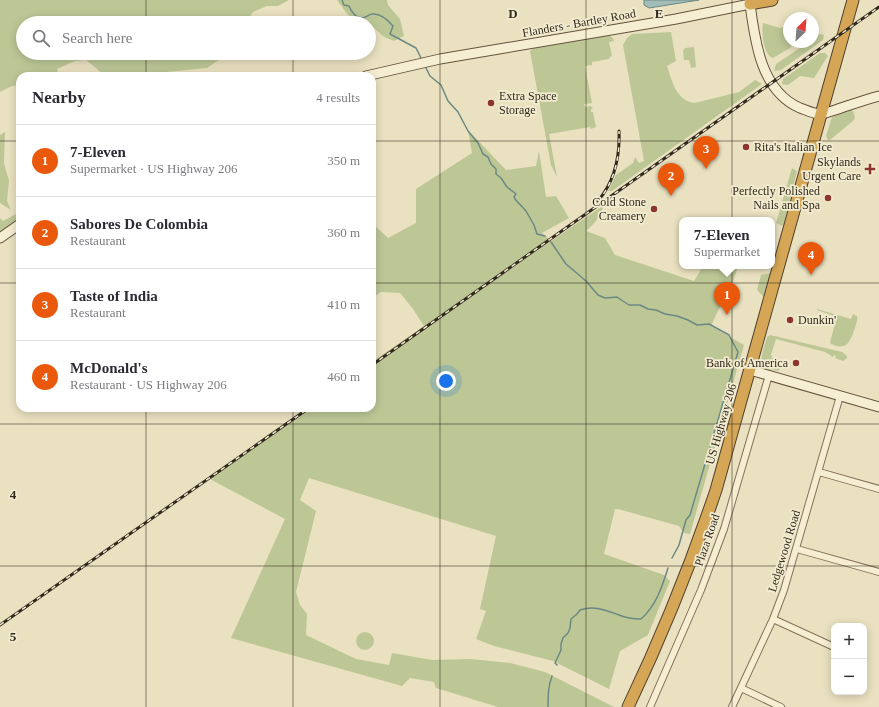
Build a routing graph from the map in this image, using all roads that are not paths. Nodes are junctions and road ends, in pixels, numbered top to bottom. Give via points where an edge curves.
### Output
1 (772, 0) edge
2 (853, 0) edge
3 (750, 2) edge
4 (376, 74) edge
5 (879, 96) edge
6 (821, 114) junction
7 (16, 227) edge
8 (0, 238) edge
9 (750, 370) junction
10 (769, 375) junction
11 (840, 396) junction
12 (879, 407) edge
13 (819, 472) junction
14 (879, 489) edge
15 (797, 549) junction
16 (879, 572) edge
17 (773, 619) junction
18 (831, 646) edge
19 (741, 688) junction
20 (628, 707) edge
21 (650, 707) edge
22 (732, 707) edge
23 (781, 707) edge

1 - 3 highway
2 - 6 highway, US Highway 206
3 - 4 main road, Flanders - Bartley Road via 676,19 445,58
3 - 6 main road via 759,54 773,85 787,101 802,109
5 - 6 main road
6 - 9 highway, US Highway 206
7 - 8 main road
9 - 10 main road
9 - 20 highway, US Highway 206 via 716,490 689,568
10 - 11 main road
10 - 21 street, Plaza Road via 724,529 695,604
11 - 12 main road
11 - 13 street, Ledgewood Road
13 - 14 street
13 - 15 street, Ledgewood Road
15 - 16 street
15 - 17 street, Ledgewood Road
17 - 18 street
17 - 19 street, Ledgewood Road
19 - 22 street, Ledgewood Road
19 - 23 street

